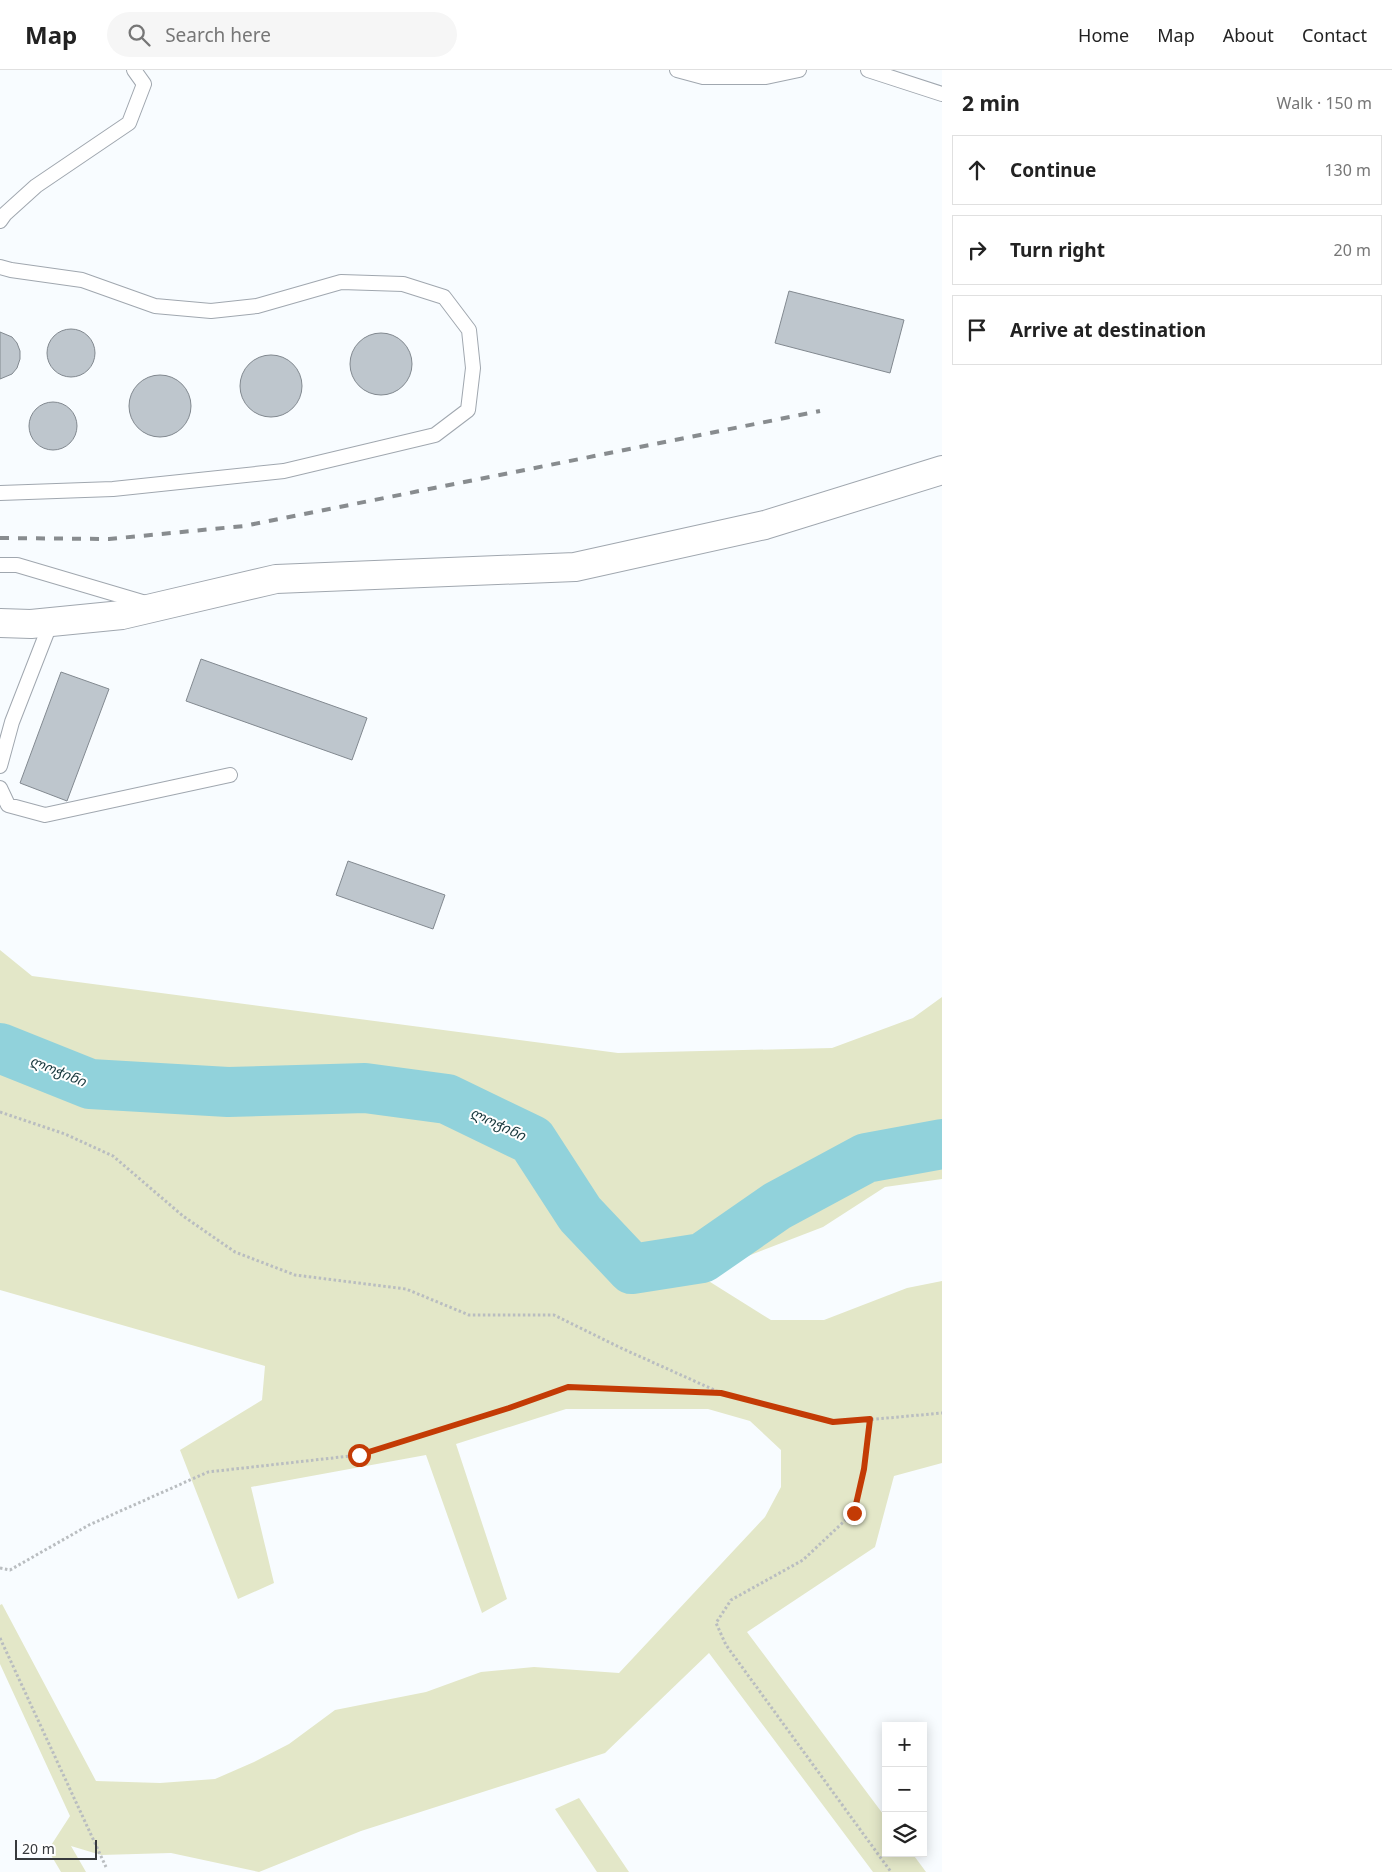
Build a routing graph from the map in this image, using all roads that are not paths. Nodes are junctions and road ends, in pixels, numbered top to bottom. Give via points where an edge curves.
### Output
1 (134, 70) edge
2 (677, 70) edge
3 (799, 70) edge
4 (868, 70) edge
5 (942, 94) edge
6 (0, 221) edge
7 (0, 267) edge
8 (942, 470) edge
9 (0, 493) edge
10 (0, 565) edge
11 (158, 607) junction
12 (51, 622) junction
13 (0, 623) edge
14 (0, 766) edge
15 (230, 776) dead end
16 (0, 788) edge

1 - 6 lane via 144,84 130,123 36,186
2 - 3 lane via 703,77 766,77
4 - 5 lane
7 - 9 lane via 82,280 155,306 211,311 257,306 341,282 403,284 444,297 469,330 473,368 468,410 435,435 284,471 113,489
8 - 11 street via 765,525 575,567 276,579
10 - 11 lane via 18,565
11 - 12 street via 122,615
12 - 13 street
12 - 14 lane via 12,722
15 - 16 lane via 45,815 8,805

